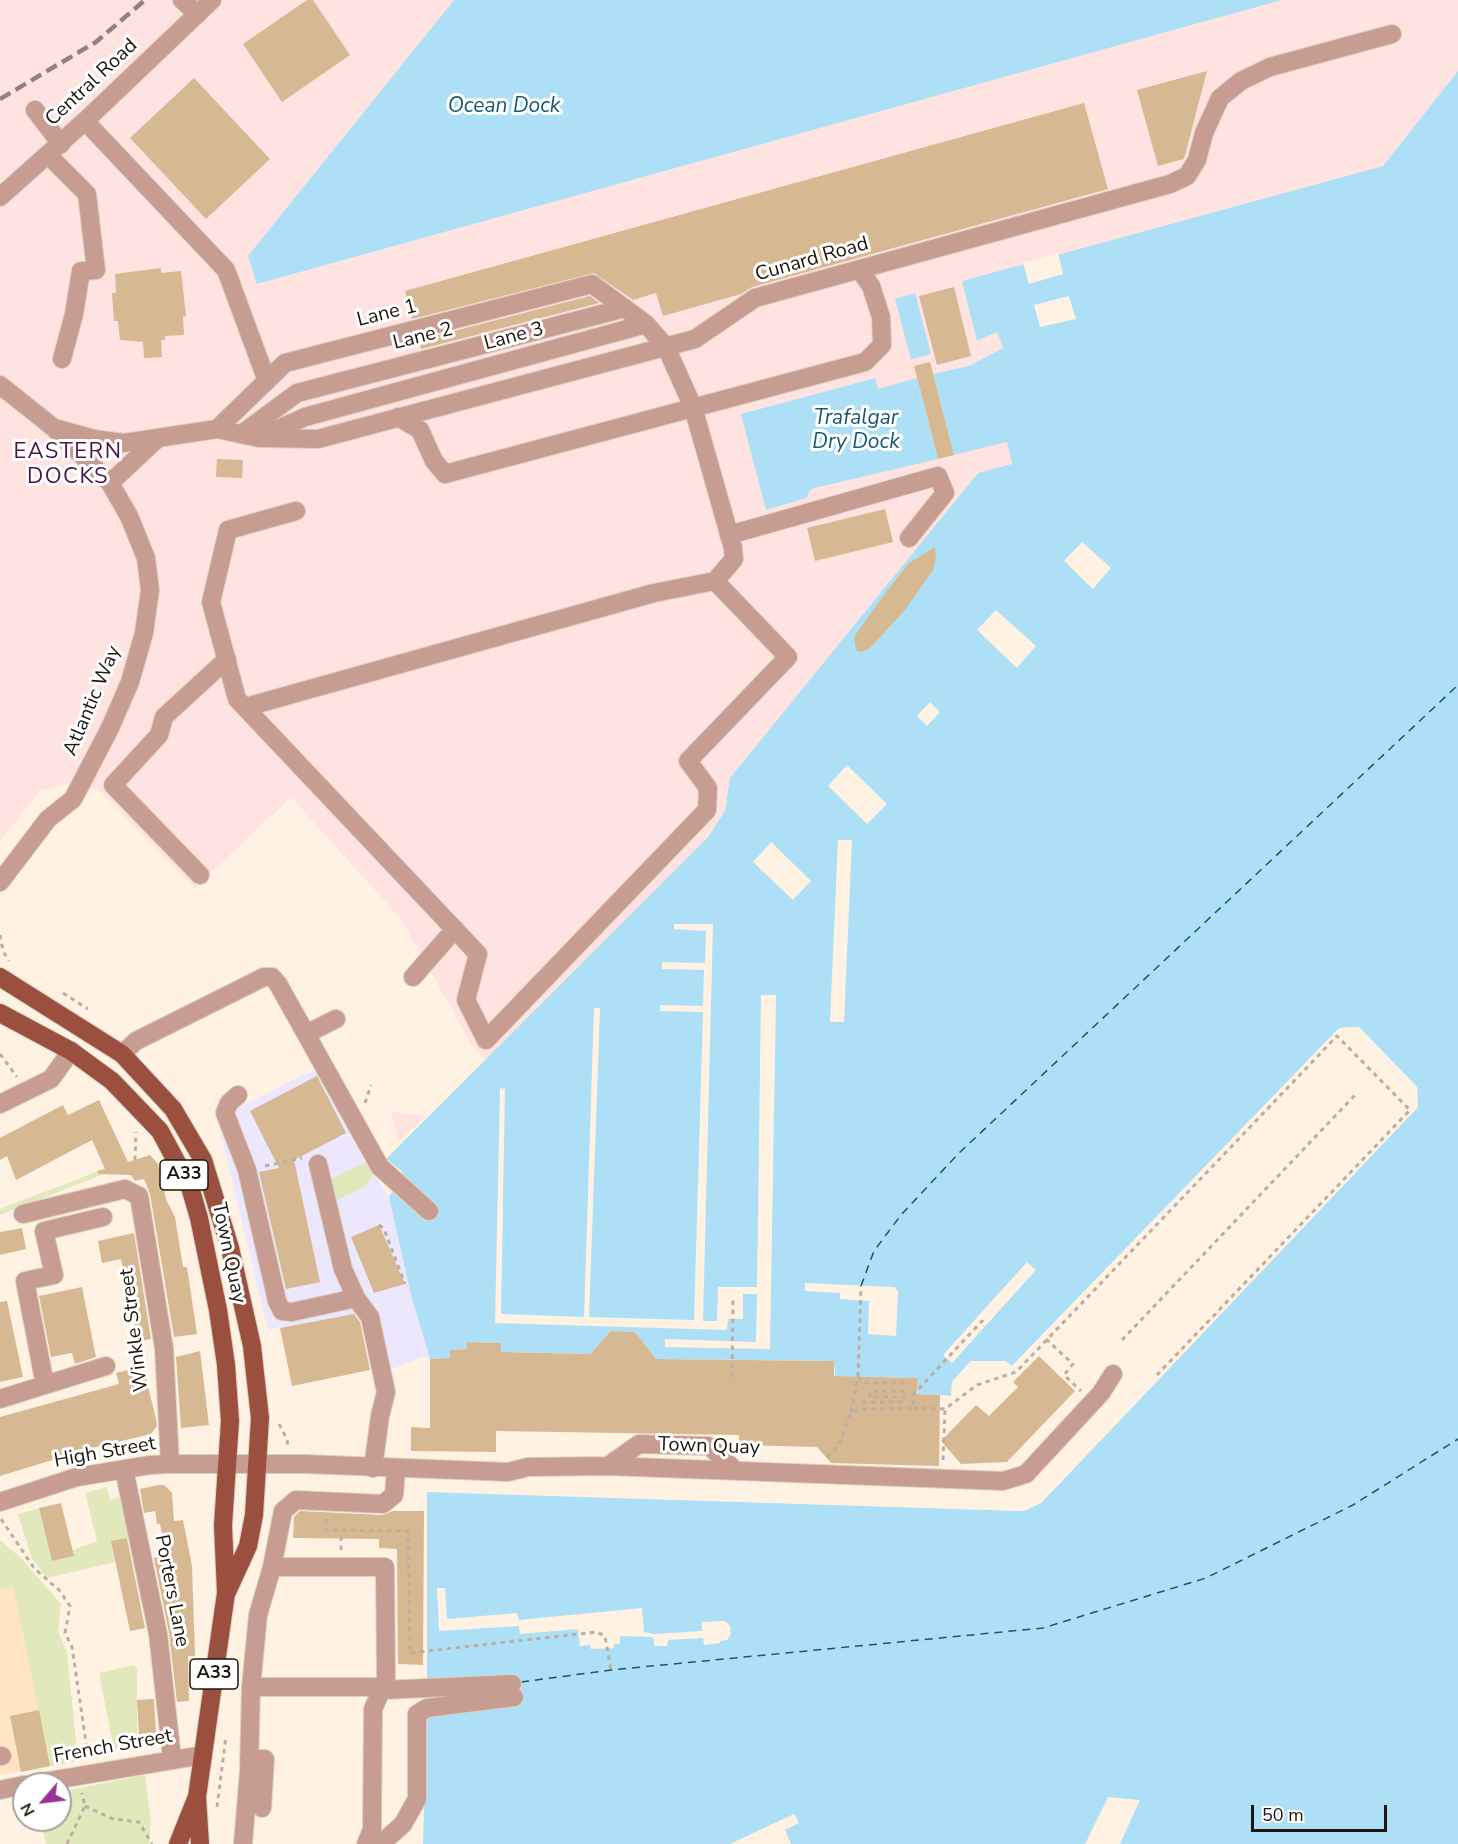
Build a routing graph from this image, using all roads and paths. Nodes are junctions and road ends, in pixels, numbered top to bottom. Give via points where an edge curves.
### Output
1 (182, 0) edge
2 (212, 0) edge
3 (198, 14) junction
4 (1392, 34) dead end
5 (35, 110) dead end
6 (85, 121) junction
7 (55, 149) junction
8 (0, 197) edge
9 (859, 269) junction
10 (625, 308) junction
11 (645, 324) junction
12 (666, 347) junction
13 (63, 359) dead end
14 (267, 381) junction
15 (0, 385) edge
16 (693, 407) junction
17 (398, 417) junction
18 (54, 428) junction
19 (217, 429) junction
20 (251, 435) junction
21 (157, 439) junction
22 (110, 483) junction
23 (296, 511) dead end
24 (909, 537) dead end
25 (731, 542) junction
26 (716, 581) junction
27 (227, 659) junction
28 (246, 707) junction
29 (200, 875) dead end
30 (0, 882) edge
31 (454, 929) junction
32 (0, 977) edge
33 (413, 977) dead end
34 (0, 1013) edge
35 (336, 1018) dead end
36 (306, 1034) junction
37 (71, 1051) junction
38 (0, 1054) edge
39 (122, 1054) junction
40 (23, 1092) junction
41 (1357, 1093) dead end
42 (238, 1095) dead end
43 (0, 1104) edge
44 (136, 1132) dead end
45 (135, 1160) dead end
46 (318, 1164) joint
47 (247, 1170) junction
48 (429, 1211) dead end
49 (103, 1216) dead end
50 (379, 1225) dead end
51 (44, 1231) junction
52 (405, 1284) dead end
53 (861, 1286) dead end
54 (356, 1298) junction
55 (733, 1300) dead end
56 (986, 1326) dead end
57 (1046, 1339) junction
58 (1122, 1340) dead end
59 (106, 1366) dead end
60 (1113, 1374) dead end
61 (1157, 1375) dead end
62 (732, 1377) dead end
63 (858, 1377) junction
64 (45, 1385) junction
65 (1081, 1391) dead end
66 (0, 1399) edge
67 (913, 1408) junction
68 (863, 1409) junction
69 (945, 1409) junction
70 (851, 1413) junction
71 (823, 1461) dead end
72 (170, 1464) junction
73 (226, 1466) junction
74 (257, 1466) junction
75 (373, 1468) junction
76 (942, 1468) dead end
77 (124, 1469) junction
78 (396, 1469) junction
79 (0, 1502) edge
80 (0, 1517) edge
81 (272, 1567) junction
82 (226, 1593) junction
83 (427, 1653) dead end
84 (611, 1670) dead end
85 (251, 1687) junction
86 (382, 1693) junction
87 (203, 1755) junction
88 (172, 1758) junction
89 (249, 1759) junction
90 (85, 1774) junction
91 (72, 1776) edge
92 (197, 1797) junction
93 (85, 1806) junction
94 (262, 1808) dead end
95 (372, 1813) junction
96 (403, 1824) junction
97 (68, 1844) edge
98 (152, 1844) edge
99 (177, 1844) edge
100 (200, 1844) edge
101 (243, 1844) edge
102 (366, 1844) edge
103 (381, 1844) edge

1 - 3 street
2 - 3 street, Central Road
3 - 6 street, Central Road
4 - 9 street, Cunard Road via 1270,67 1241,81 1220,98 1187,176 1170,184
5 - 7 street
6 - 7 street, Central Road
6 - 14 street via 226,270
7 - 8 street, Central Road
7 - 13 street via 87,194 96,270 81,271
9 - 12 street, Cunard Road via 755,298 695,339
9 - 16 street via 871,286 881,317 882,345 865,362
10 - 11 street
10 - 14 street, Lane 1 via 592,284 285,363
10 - 20 street, Lane 2 via 297,393
11 - 12 street
11 - 20 street, Lane 3
12 - 16 street
12 - 17 street, Cunard Road
14 - 19 street, Lane 1
15 - 18 street, Atlantic Way
16 - 17 street via 445,474 434,461 420,430
16 - 25 street
17 - 20 street, Cunard Road via 318,439
18 - 21 street, Cunard Road via 124,444
18 - 22 street, Atlantic Way
19 - 20 street, Cunard Road
19 - 21 street, Cunard Road
21 - 22 street, Cunard Road
22 - 30 street, Atlantic Way via 142,548 150,590 144,633 130,682 73,799 48,819
23 - 27 street via 228,530 211,602
24 - 25 street via 945,493 938,476
25 - 26 street via 734,559
26 - 28 street via 654,593
26 - 31 street via 788,657 688,761 708,788 707,810 486,1040 466,1000 478,954
27 - 28 street via 237,699
27 - 29 street via 164,717 159,735 113,785
28 - 31 street
31 - 33 street
32 - 39 main road, Town Quay / A33
34 - 37 main road, Town Quay / A33
35 - 36 street
36 - 39 street via 272,977 136,1041
36 - 48 street via 380,1167
37 - 40 street via 51,1079
37 - 73 main road, Town Quay / A33 via 112,1080 160,1131 190,1187 218,1310 226,1365 230,1421
38 - 40 path
39 - 74 main road, Town Quay / A33 via 173,1109 194,1141 214,1192 252,1346 260,1418
40 - 43 street
41 - 58 path
42 - 47 street via 225,1113
44 - 45 path
46 - 47 path via 301,1158
46 - 54 street via 343,1269
47 - 54 street via 276,1301 282,1311
49 - 51 street
50 - 52 path
51 - 64 street via 54,1275 25,1281
51 - 72 street, Winkle Street via 31,1212 125,1189 136,1192 164,1348
53 - 63 path
54 - 75 street via 370,1317 386,1392
55 - 62 path
56 - 67 path via 982,1321 913,1395
57 - 61 path via 1337,1036 1410,1110
57 - 65 path via 1072,1364 1064,1375
57 - 69 path via 1016,1372 977,1386
59 - 64 street
60 - 78 street, Town Quay via 1101,1393 1026,1474 1015,1479 848,1477 608,1466 528,1467 508,1473
63 - 68 path via 864,1383 903,1383 903,1391 870,1391 870,1397 904,1396 904,1402 863,1402
63 - 70 path
64 - 66 street
67 - 68 path
67 - 69 path
68 - 70 path
69 - 76 path
70 - 71 path via 838,1446
72 - 73 street, High Street
72 - 77 street, High Street
73 - 74 street, High Street
73 - 82 main road, Town Quay / A33 via 222,1541
74 - 75 street, Town Quay
74 - 82 main road, Town Quay / A33 via 248,1546
75 - 78 street, Town Quay
77 - 79 street, High Street via 77,1477
77 - 88 street, Porters Lane via 158,1634
78 - 81 street via 394,1495 383,1504 296,1500 283,1511
80 - 90 path via 34,1568 60,1591 70,1606 65,1633 72,1647
81 - 85 street via 258,1615
81 - 86 street via 385,1567
82 - 87 main road, Town Quay / A33
83 - 84 path via 597,1632 605,1636
85 - 86 street
85 - 89 street
86 - 95 street via 372,1716
86 - 96 street via 427,1688 513,1690 427,1708 417,1714 417,1799
87 - 88 street, French Street
87 - 92 main road, Town Quay / A33
88 - 90 street, French Street
89 - 94 street via 265,1759
89 - 101 street
90 - 91 street, French Street
90 - 93 path
92 - 99 main road, Town Quay / A33
92 - 100 main road, Town Quay / A33
93 - 97 path
93 - 98 path via 113,1819 139,1822
95 - 96 street via 384,1825
95 - 102 street via 372,1830
96 - 103 street

